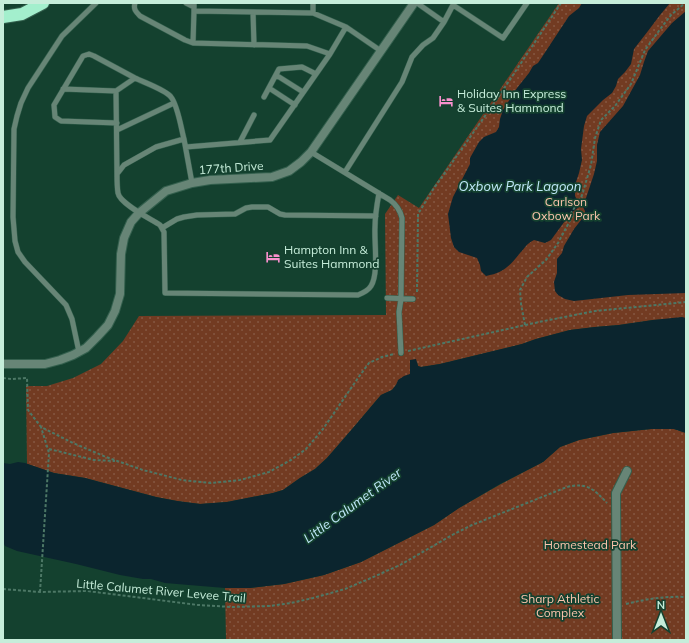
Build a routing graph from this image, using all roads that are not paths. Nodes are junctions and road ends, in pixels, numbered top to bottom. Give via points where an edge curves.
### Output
1 (43, 3) edge
2 (96, 3) edge
3 (134, 3) edge
4 (186, 3) edge
5 (313, 3) edge
6 (414, 3) edge
7 (418, 3) edge
8 (527, 3) edge
9 (454, 4) edge
10 (194, 7) edge
11 (253, 12) junction
12 (313, 13) junction
13 (3, 18) edge
14 (444, 22) junction
15 (346, 27) junction
16 (193, 43) junction
17 (254, 45) junction
18 (381, 51) junction
19 (330, 54) junction
20 (316, 74) junction
21 (276, 75) junction
22 (135, 78) junction
23 (269, 88) junction
24 (63, 89) junction
25 (116, 91) junction
26 (304, 92) junction
27 (264, 97) dead end
28 (174, 104) junction
29 (295, 105) junction
30 (254, 115) dead end
31 (116, 123) junction
32 (117, 130) junction
33 (184, 139) junction
34 (240, 142) junction
35 (186, 147) junction
36 (311, 152) junction
37 (345, 172) junction
38 (117, 174) junction
39 (192, 183) junction
40 (379, 193) junction
41 (139, 213) junction
42 (376, 216) junction
43 (162, 228) junction
44 (387, 298) dead end
45 (401, 298) junction
46 (413, 299) road end
47 (79, 352) junction
48 (401, 353) road end
49 (3, 364) edge
50 (627, 471) dead end
51 (617, 640) edge

1 - 13 highway via 22,14
2 - 47 lane via 62,36 28,88 14,129 13,232 18,252 66,305 72,319
3 - 16 lane via 135,11 140,16
4 - 10 lane
5 - 12 lane
6 - 18 street, 177th Drive
7 - 14 lane
8 - 9 lane via 503,38
9 - 14 lane
10 - 11 lane
10 - 16 lane
11 - 12 lane
11 - 17 lane
12 - 15 lane
14 - 37 lane via 433,38 412,58 402,82
15 - 18 lane
15 - 19 lane
16 - 17 lane
17 - 19 lane via 307,46
18 - 36 street, 177th Drive
19 - 20 lane
20 - 21 lane via 302,67 279,69
20 - 26 lane
21 - 23 lane
21 - 26 lane
22 - 24 lane via 89,54 82,56
22 - 25 lane
22 - 28 lane via 164,91
23 - 27 lane
23 - 29 lane
24 - 25 lane
24 - 31 lane via 54,105 55,117 61,121
25 - 31 lane
26 - 29 lane
28 - 32 lane
28 - 33 lane
29 - 34 lane via 270,140
30 - 34 lane
31 - 32 lane
32 - 38 lane
33 - 35 lane
33 - 38 lane via 156,147 124,166
34 - 35 lane
35 - 39 lane
36 - 37 lane
36 - 39 street, 177th Drive via 289,170 272,177
37 - 40 lane
38 - 41 lane via 118,195
39 - 41 street, 177th Drive via 166,191
40 - 42 lane
40 - 45 lane via 395,204 402,218
41 - 43 lane
41 - 47 street, 177th Drive via 131,222 124,238 120,294 115,311 108,325
42 - 43 lane via 285,215 268,207 252,207 235,214 184,216
42 - 43 lane via 374,279 368,290 358,295 165,293
44 - 45 lane
45 - 46 lane
45 - 48 lane
47 - 49 street, 177th Drive via 45,364
50 - 51 street via 616,493

